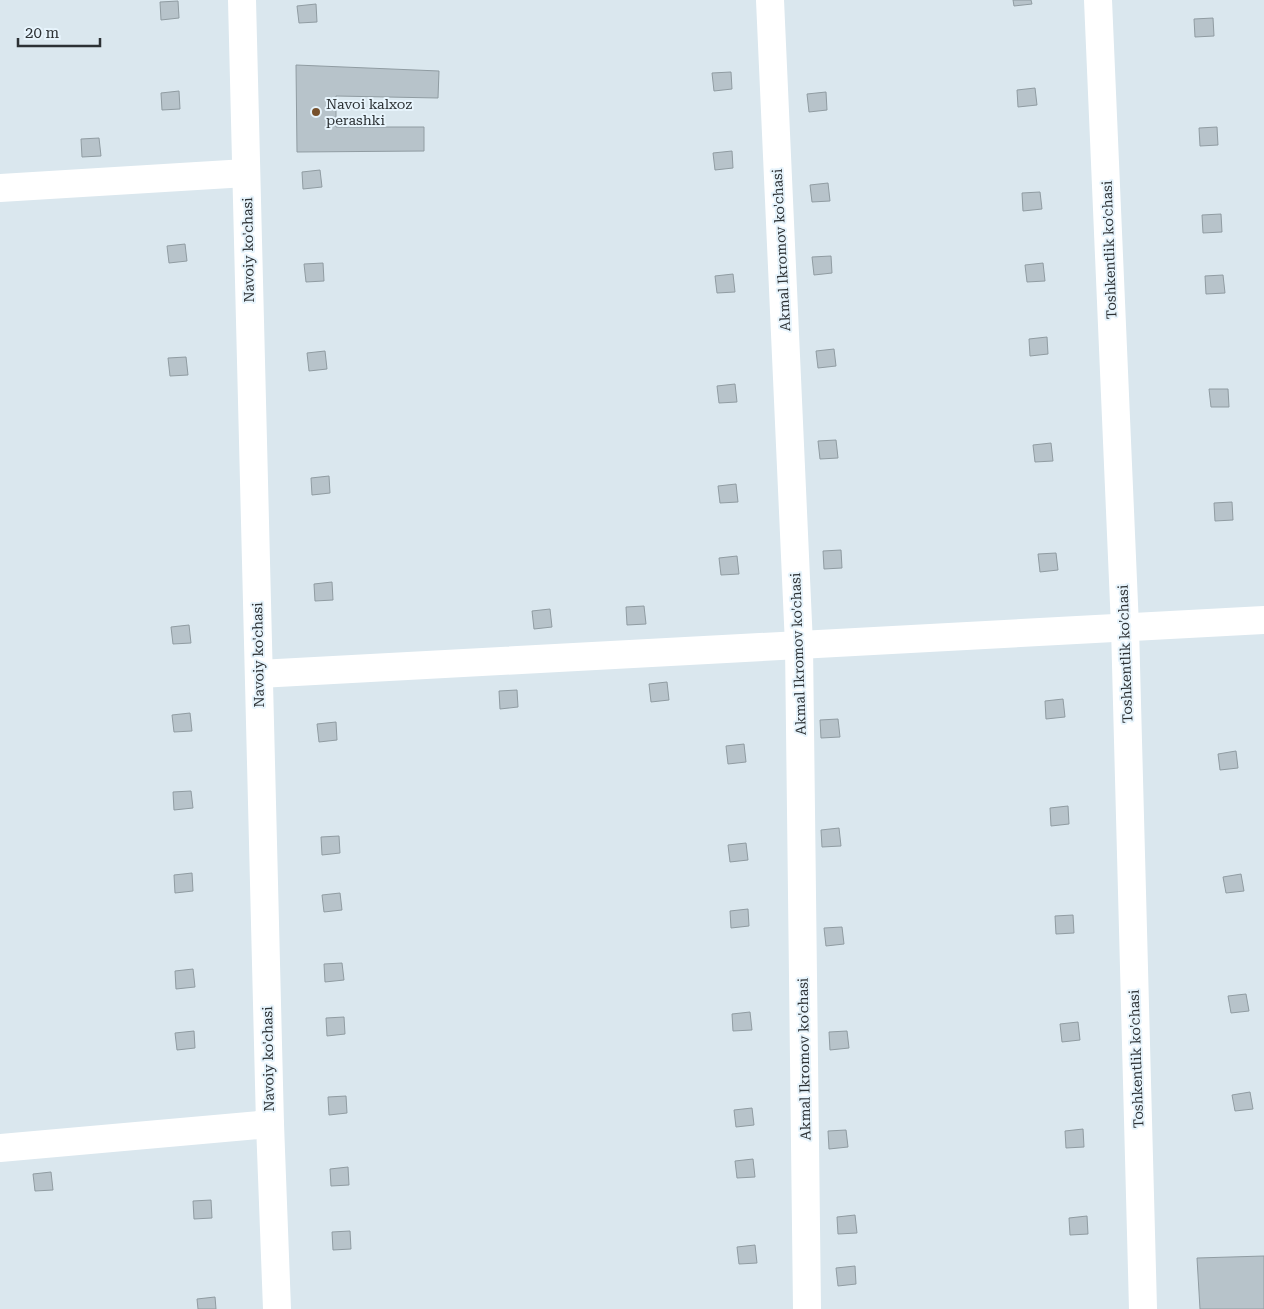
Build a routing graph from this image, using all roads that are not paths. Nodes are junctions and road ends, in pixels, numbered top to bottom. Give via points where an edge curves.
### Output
1 (242, 0) edge
2 (770, 0) edge
3 (1098, 0) edge
4 (246, 173) junction
5 (0, 188) edge
6 (1264, 620) edge
7 (1125, 627) junction
8 (799, 644) junction
9 (259, 674) junction
10 (270, 1124) junction
11 (0, 1148) edge
12 (277, 1309) edge
13 (807, 1309) edge
14 (1143, 1309) edge

1 - 4 street, Navoiy ko'chasi
2 - 8 street, Akmal Ikromov ko'chasi
3 - 7 street, Toshkentlik ko'chasi
4 - 5 street
4 - 9 street, Navoiy ko'chasi
6 - 7 street
7 - 8 street
7 - 14 street, Toshkentlik ko'chasi
8 - 9 street
8 - 13 street, Akmal Ikromov ko'chasi
9 - 10 street, Navoiy ko'chasi
10 - 11 street
10 - 12 street, Navoiy ko'chasi

